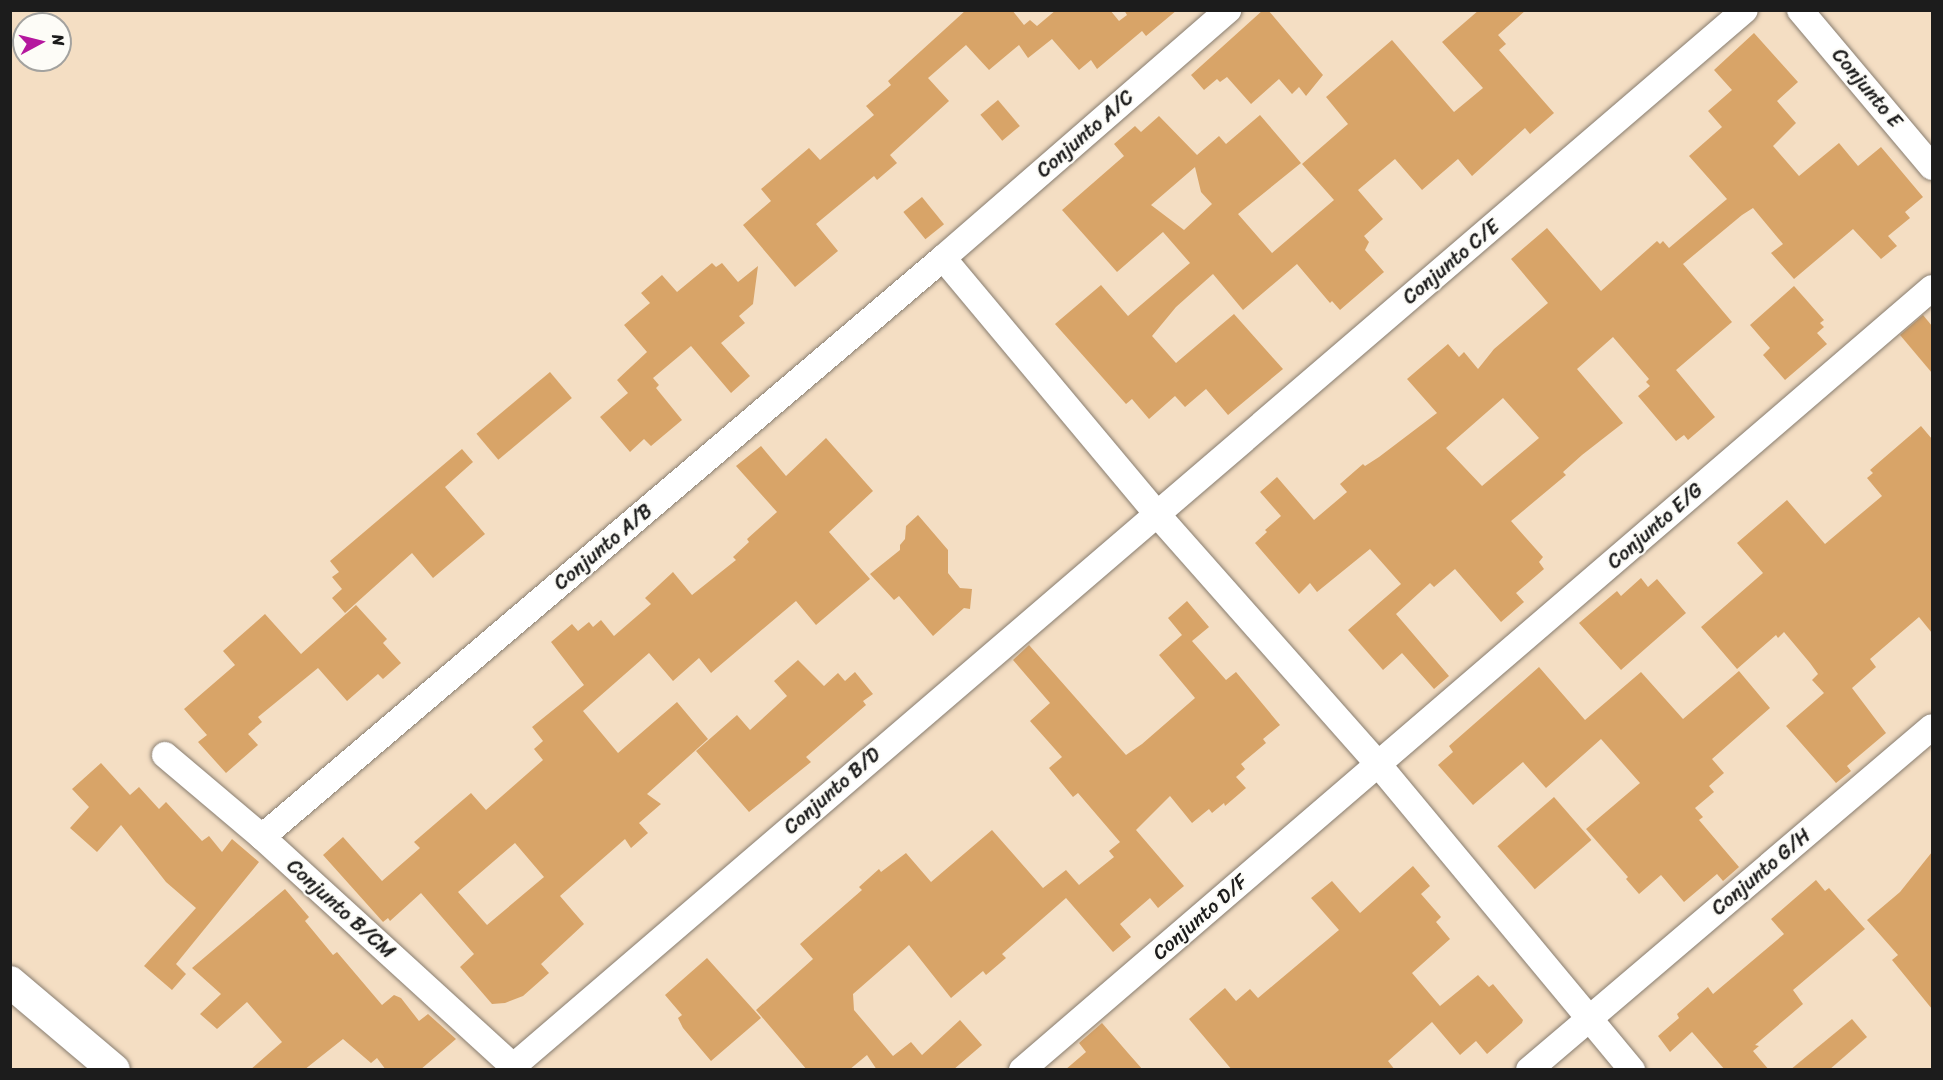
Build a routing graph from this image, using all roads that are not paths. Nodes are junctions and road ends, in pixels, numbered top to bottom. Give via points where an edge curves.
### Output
1 (1228, 10) edge
2 (1745, 10) edge
3 (1800, 10) edge
4 (1932, 167) edge
5 (943, 258) junction
6 (1932, 288) edge
7 (1156, 513) junction
8 (1932, 727) edge
9 (165, 755) dead end
10 (1378, 764) junction
11 (262, 837) junction
12 (10, 982) edge
13 (1590, 1017) junction
14 (511, 1068) edge
15 (114, 1070) edge
16 (1022, 1070) edge
17 (1529, 1070) edge
18 (1632, 1070) edge

1 - 5 street, Conjunto A/C
2 - 7 street, Conjunto C/E
3 - 4 street, Conjunto E
5 - 7 street
5 - 11 street, Conjunto A/B
6 - 10 street, Conjunto E/G
7 - 10 street
7 - 14 street, Conjunto B/D
8 - 13 street, Conjunto G/H
9 - 11 street, Conjunto B/CM
10 - 13 street
10 - 16 street, Conjunto D/F
11 - 14 street, Conjunto B/CM
12 - 15 street
13 - 17 street, Conjunto G/H
13 - 18 street

